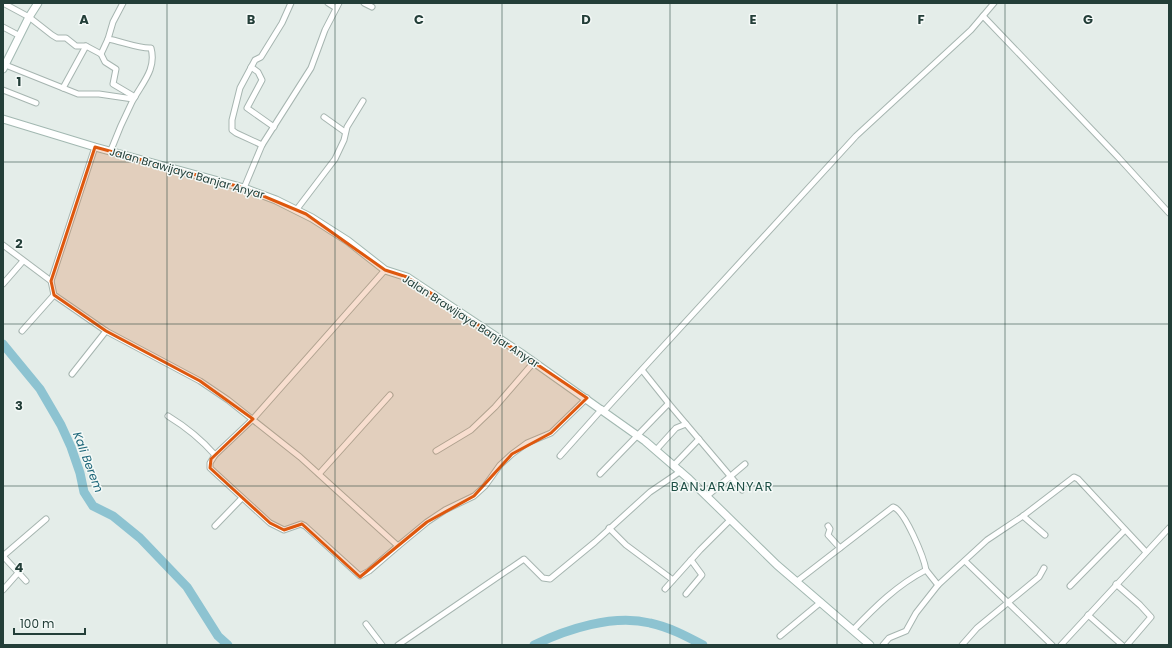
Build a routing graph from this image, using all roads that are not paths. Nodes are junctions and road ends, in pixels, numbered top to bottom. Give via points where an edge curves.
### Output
1 (3, 3) edge
2 (38, 3) edge
3 (123, 3) edge
4 (291, 3) edge
5 (328, 3) edge
6 (364, 3) edge
7 (994, 3) edge
8 (338, 5) edge
9 (372, 7) dead end
10 (983, 16) junction
11 (29, 18) junction
12 (3, 27) edge
13 (20, 36) junction
14 (108, 39) junction
15 (86, 46) junction
16 (101, 54) junction
17 (4, 66) edge
18 (251, 67) junction
19 (63, 88) junction
20 (3, 90) edge
21 (134, 98) junction
22 (363, 101) dead end
23 (36, 103) dead end
24 (324, 117) dead end
25 (3, 119) edge
26 (274, 127) junction
27 (345, 132) junction
28 (262, 145) junction
29 (95, 147) junction
30 (111, 150) junction
31 (244, 188) junction
32 (297, 209) junction
33 (1169, 213) edge
34 (3, 245) edge
35 (23, 261) junction
36 (385, 270) junction
37 (51, 281) junction
38 (3, 284) edge
39 (54, 295) junction
40 (22, 331) dead end
41 (106, 331) junction
42 (534, 362) junction
43 (642, 370) junction
44 (72, 374) dead end
45 (390, 395) dead end
46 (587, 398) junction
47 (668, 404) junction
48 (603, 410) junction
49 (168, 416) dead end
50 (253, 419) junction
51 (686, 424) junction
52 (639, 436) junction
53 (699, 439) junction
54 (656, 450) junction
55 (436, 451) dead end
56 (215, 455) junction
57 (560, 456) dead end
58 (746, 464) dead end
59 (674, 465) junction
60 (680, 470) junction
61 (319, 474) junction
62 (600, 474) dead end
63 (730, 476) junction
64 (742, 490) dead end
65 (707, 496) junction
66 (242, 498) junction
67 (1023, 516) junction
68 (46, 519) dead end
69 (730, 520) junction
70 (215, 526) dead end
71 (828, 526) dead end
72 (609, 528) junction
73 (1169, 528) edge
74 (1125, 530) junction
75 (1045, 535) dead end
76 (398, 546) junction
77 (840, 548) junction
78 (1146, 552) junction
79 (3, 556) edge
80 (691, 560) junction
81 (965, 561) junction
82 (1044, 568) dead end
83 (926, 570) junction
84 (18, 573) junction
85 (673, 580) junction
86 (26, 581) dead end
87 (796, 582) junction
88 (1116, 584) junction
89 (938, 585) junction
90 (1070, 586) dead end
91 (665, 589) dead end
92 (3, 590) edge
93 (686, 594) dead end
94 (821, 602) junction
95 (1008, 602) junction
96 (1088, 616) junction
97 (366, 624) dead end
98 (853, 630) junction
99 (780, 636) dead end
100 (382, 645) edge
101 (398, 645) edge
102 (870, 645) edge
103 (883, 645) edge
104 (962, 645) edge
105 (1052, 645) edge
106 (1061, 645) edge
107 (1122, 645) edge
108 (1127, 645) edge

1 - 11 street
2 - 11 street
3 - 14 street
4 - 18 street via 261,57 255,60
5 - 8 street
6 - 9 street
7 - 10 street
8 - 26 street via 325,30 311,68
10 - 33 street
10 - 43 street via 856,136
11 - 13 street
11 - 15 street via 57,38 66,38 76,46
12 - 13 street
13 - 17 street
14 - 16 street
14 - 21 street via 151,48 151,67
15 - 16 street
15 - 19 street
16 - 21 street via 105,62 116,69 113,84
17 - 19 street
18 - 26 street via 258,72 262,81 247,108
18 - 28 street via 237,95 231,126 236,133
19 - 21 street via 83,95
20 - 23 street
21 - 30 street
22 - 27 street
24 - 27 street
25 - 29 street, Jalan Brawijaya Banjar Anyar
26 - 28 street
27 - 32 street via 335,158
28 - 31 street
29 - 30 street, Jalan Brawijaya Banjar Anyar
29 - 37 street
30 - 31 street, Jalan Brawijaya Banjar Anyar
31 - 32 street, Jalan Brawijaya Banjar Anyar
32 - 36 street, Jalan Brawijaya Banjar Anyar
34 - 35 street
35 - 37 street
35 - 38 street
36 - 42 street, Jalan Brawijaya Banjar Anyar via 407,277
36 - 50 street
37 - 39 street
39 - 40 street
39 - 41 street
41 - 44 street
41 - 50 street via 200,381
42 - 46 street, Jalan Brawijaya Banjar Anyar
42 - 55 street via 472,430
43 - 47 street
43 - 48 street
45 - 61 street
46 - 48 street, Jalan Brawijaya Banjar Anyar
46 - 76 street via 551,433 527,443 512,454 474,496 433,518
47 - 51 street
47 - 52 street
48 - 52 street, Jalan Brawijaya Banjar Anyar
48 - 57 street
49 - 56 street via 187,427
50 - 56 street
50 - 61 street
51 - 53 street
51 - 54 street via 676,428
52 - 54 street, Jalan Brawijaya Banjar Anyar
52 - 62 street
53 - 59 street
53 - 63 street
54 - 59 street, Jalan Brawijaya Banjar Anyar
56 - 66 street via 210,468
58 - 63 street
59 - 60 street, Jalan Brawijaya Banjar Anyar
60 - 65 street, Jalan Brawijaya Banjar Anyar
60 - 72 street
61 - 76 street
63 - 64 street
63 - 65 street
65 - 69 street, Jalan Brawijaya Banjar Anyar
66 - 70 street
66 - 76 street via 278,528 284,530 300,524 305,526 360,576 369,572
67 - 74 street via 1074,477
67 - 75 street
67 - 81 street via 987,540
68 - 79 street
69 - 80 street
69 - 87 street, Jalan Brawijaya Banjar Anyar
71 - 77 street via 828,535
72 - 85 street via 626,545
72 - 101 street via 550,579 543,578 524,559
73 - 78 street
74 - 78 street
74 - 90 street
77 - 83 street via 891,509 896,508 916,540
77 - 87 street
78 - 88 street
79 - 84 street
80 - 85 street
80 - 93 street via 702,574
81 - 89 street
81 - 95 street
82 - 95 street via 1038,577
83 - 89 street
83 - 98 street via 896,589
84 - 86 street
84 - 92 street
85 - 91 street
87 - 94 street, Jalan Brawijaya Banjar Anyar
88 - 96 street
88 - 108 street via 1152,617
89 - 103 street via 906,631 890,638
94 - 98 street, Jalan Brawijaya Banjar Anyar
94 - 99 street
95 - 104 street via 977,628
95 - 105 street
96 - 106 street
96 - 107 street
97 - 100 street
98 - 102 street, Jalan Brawijaya Banjar Anyar

